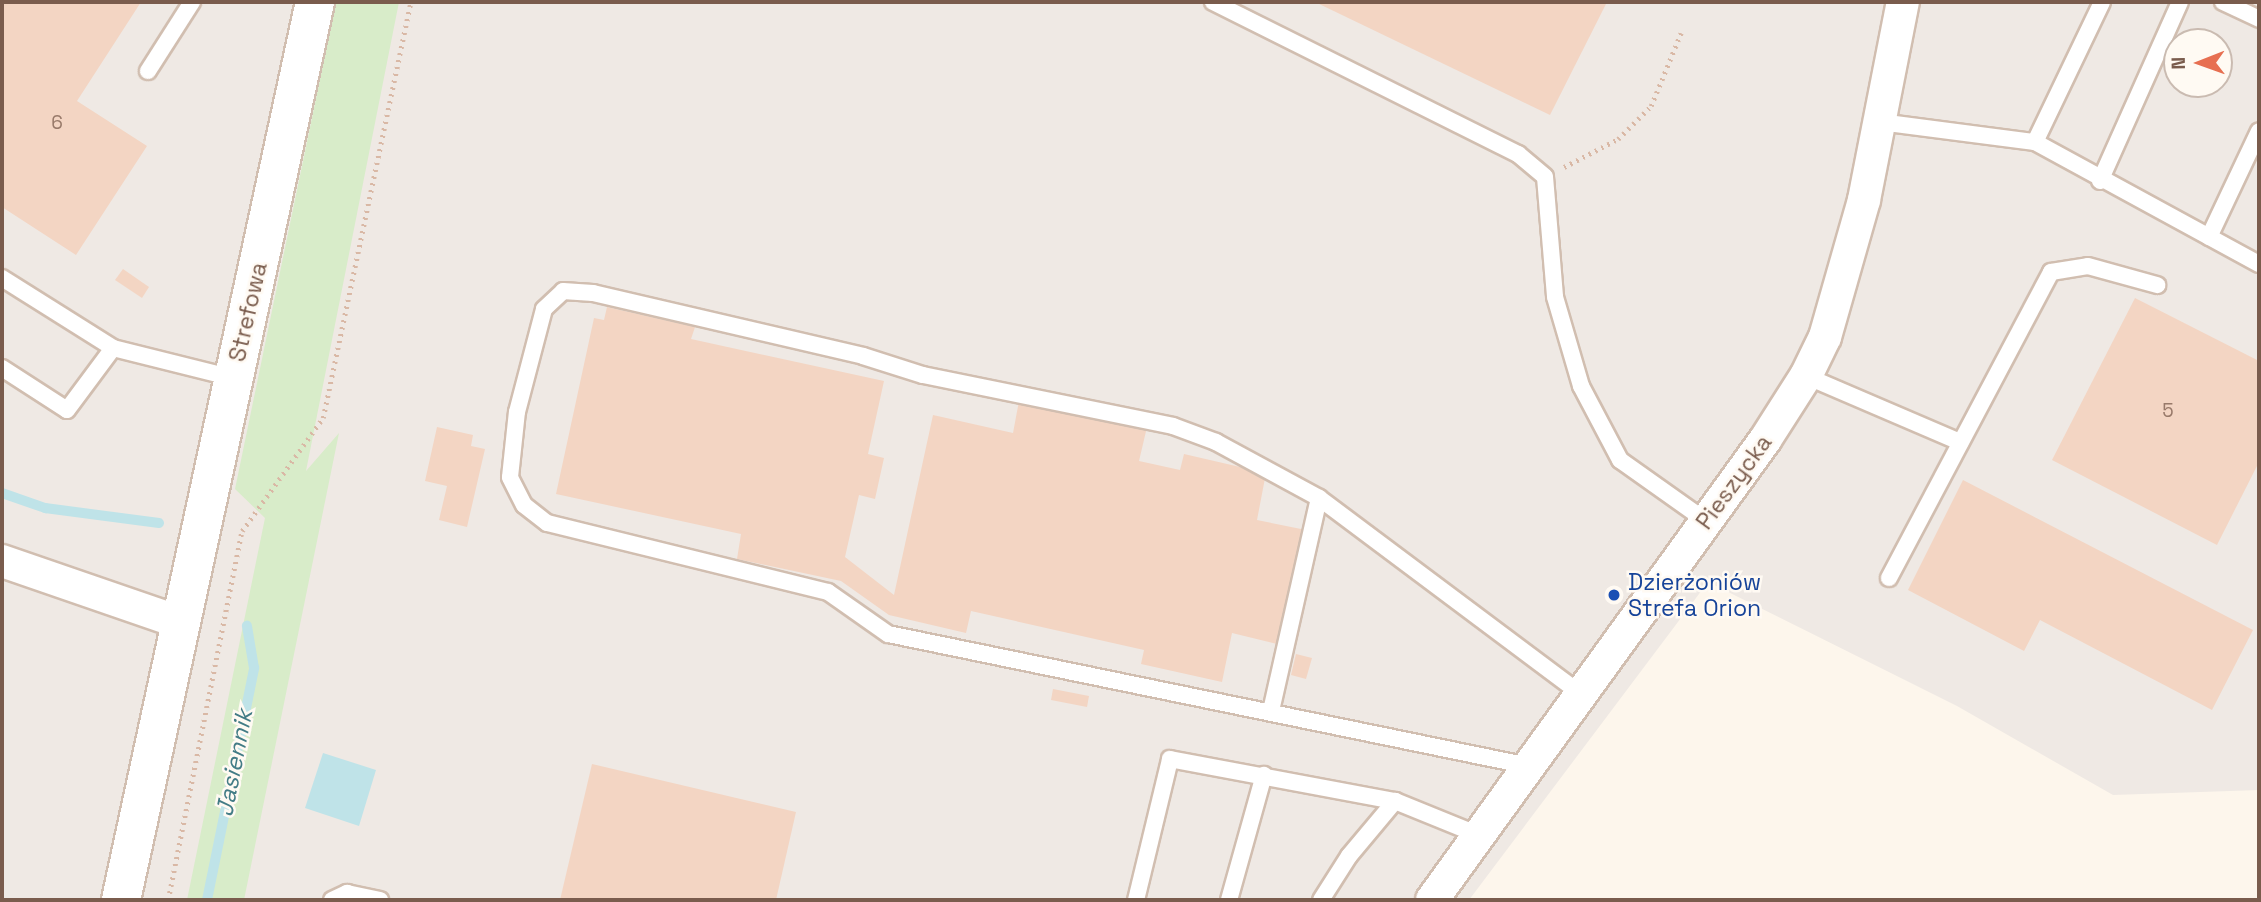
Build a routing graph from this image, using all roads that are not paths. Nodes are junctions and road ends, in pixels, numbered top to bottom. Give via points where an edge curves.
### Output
1 (192, 2) edge
2 (315, 2) edge
3 (1213, 2) edge
4 (1903, 2) edge
5 (2102, 2) edge
6 (2180, 2) edge
7 (2223, 2) edge
8 (2259, 19) edge
9 (148, 71) dead end
10 (1880, 122) junction
11 (2259, 131) edge
12 (2035, 142) junction
13 (2100, 181) junction
14 (2209, 237) junction
15 (2259, 264) edge
16 (2, 278) edge
17 (2157, 285) dead end
18 (113, 348) junction
19 (2, 368) edge
20 (1806, 376) junction
21 (233, 378) junction
22 (1961, 442) junction
23 (1319, 499) junction
24 (1706, 521) junction
25 (2, 561) edge
26 (1889, 578) dead end
27 (179, 622) junction
28 (1582, 695) junction
29 (1271, 710) junction
30 (1530, 766) junction
31 (1264, 775) junction
32 (1395, 801) junction
33 (1481, 836) junction
34 (121, 900) edge
35 (332, 900) edge
36 (380, 900) edge
37 (1136, 900) edge
38 (1229, 900) edge
39 (1321, 900) edge
40 (1432, 900) edge

1 - 9 lane
2 - 21 street, Strefowa
3 - 24 lane via 1518,154 1545,177 1555,296 1581,386 1620,460
4 - 10 street, Pieszycka
5 - 12 lane
6 - 13 lane
7 - 8 lane
10 - 12 lane
10 - 20 street, Pieszycka via 1864,200 1825,337
11 - 14 lane
12 - 13 lane
13 - 14 lane
14 - 15 lane
16 - 18 lane
17 - 22 lane via 2088,266 2052,272
18 - 19 lane via 67,410
18 - 21 lane
20 - 22 lane
20 - 24 street, Pieszycka
21 - 27 street, Strefowa
22 - 26 lane
23 - 28 lane
23 - 29 lane
23 - 29 lane via 1216,442 1173,426 923,375 863,356 593,293 563,291 544,309 517,412 510,477 524,505 547,523 828,592 888,634
24 - 28 street, Pieszycka
25 - 27 street
27 - 34 street, Strefowa
28 - 30 street, Pieszycka
29 - 30 lane
30 - 33 street, Pieszycka
31 - 32 lane
31 - 37 lane via 1170,759
31 - 38 lane
32 - 33 lane
32 - 39 lane via 1349,856
33 - 40 street, Pieszycka
35 - 36 lane via 347,893

